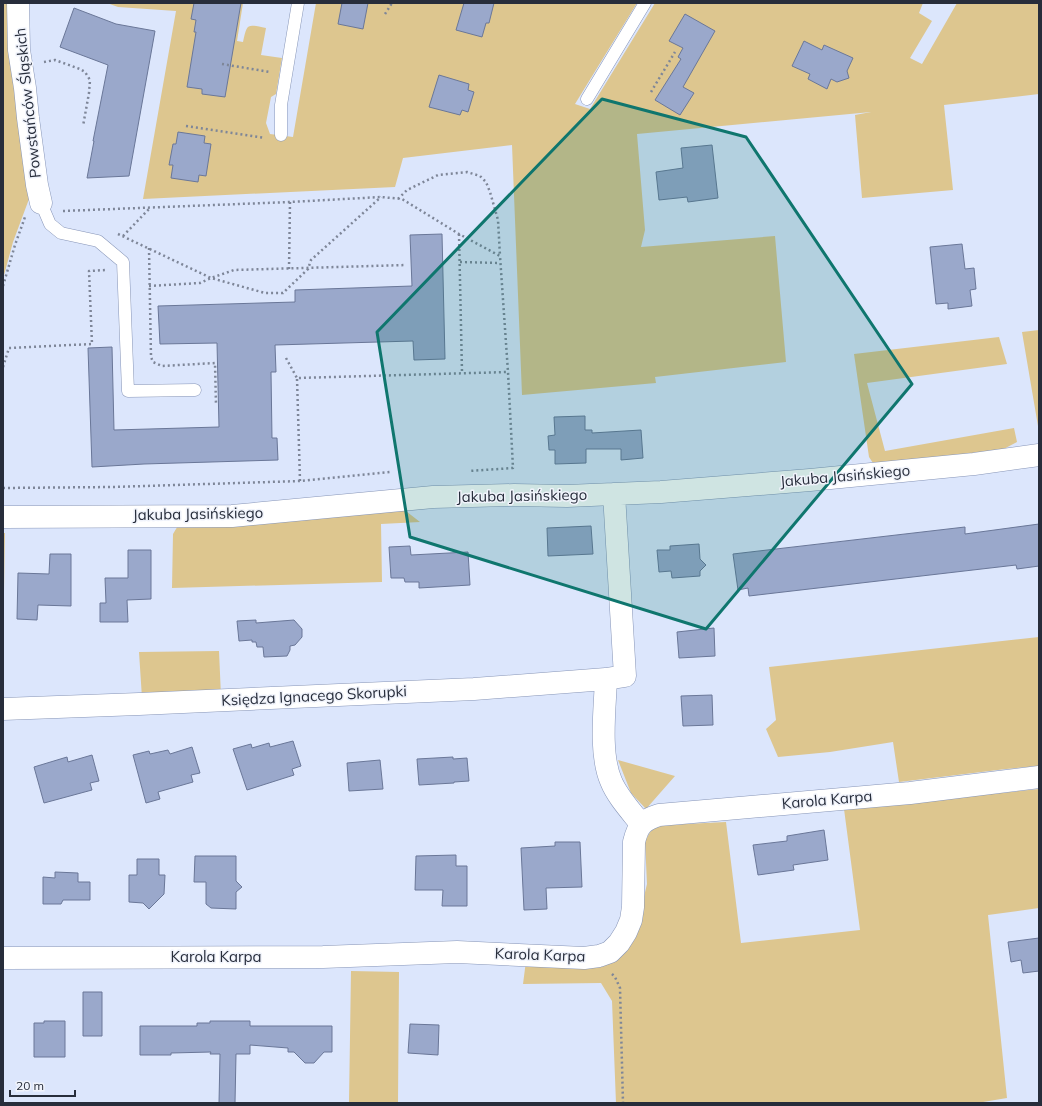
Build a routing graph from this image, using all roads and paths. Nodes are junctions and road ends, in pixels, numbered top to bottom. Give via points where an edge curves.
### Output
1 (18, 3) edge
2 (298, 3) edge
3 (392, 3) edge
4 (645, 3) edge
5 (385, 14) dead end
6 (675, 52) dead end
7 (222, 64) dead end
8 (21, 66) junction
9 (286, 74) junction
10 (651, 92) dead end
11 (587, 99) dead end
12 (82, 126) dead end
13 (186, 126) dead end
14 (281, 135) dead end
15 (267, 138) dead end
16 (381, 197) junction
17 (45, 199) junction
18 (398, 199) junction
19 (290, 202) junction
20 (149, 208) junction
21 (62, 211) junction
22 (68, 215) dead end
23 (117, 233) dead end
24 (459, 234) junction
25 (123, 236) junction
26 (149, 248) junction
27 (500, 256) junction
28 (460, 262) junction
29 (500, 263) junction
30 (406, 265) dead end
31 (290, 269) junction
32 (308, 269) junction
33 (124, 270) junction
34 (211, 278) junction
35 (3, 286) edge
36 (149, 286) junction
37 (286, 358) dead end
38 (3, 367) edge
39 (462, 372) junction
40 (508, 372) junction
41 (297, 378) junction
42 (195, 390) dead end
43 (216, 405) dead end
44 (1039, 455) edge
45 (469, 470) dead end
46 (390, 472) dead end
47 (300, 481) junction
48 (3, 488) edge
49 (614, 494) junction
50 (3, 516) edge
51 (615, 678) junction
52 (3, 709) edge
53 (1039, 777) edge
54 (641, 824) junction
55 (3, 958) edge
56 (610, 972) dead end
57 (623, 1103) edge

1 - 8 street, Powstańców Śląskich
2 - 9 lane
3 - 5 path
4 - 11 lane
6 - 10 path
7 - 9 path
8 - 12 path via 55,60 85,72 90,80
8 - 17 street, Powstańców Śląskich
9 - 14 lane via 281,106
13 - 15 path
16 - 18 path
16 - 19 path
16 - 32 path via 312,260
17 - 21 path
17 - 33 lane via 50,224 61,233 98,241 124,262
17 - 35 path via 15,245
18 - 24 path
18 - 27 path via 407,190 438,175 466,172 480,176 486,182 498,220
19 - 20 path
19 - 31 path
20 - 21 path
20 - 25 path
21 - 22 path
23 - 25 path
24 - 27 path
24 - 28 path
25 - 26 path
26 - 34 path
26 - 36 path
27 - 29 path
28 - 29 path
28 - 39 path
29 - 40 path
30 - 32 path
31 - 32 path
31 - 34 path via 234,270
32 - 34 path via 283,293 265,293
33 - 38 path via 89,271 92,344 9,348
33 - 42 lane via 128,391
34 - 36 path via 200,283
36 - 43 path via 153,362 162,366 216,363
37 - 41 path
39 - 40 path
39 - 41 path
40 - 45 path via 513,468
41 - 47 path
44 - 49 street, Jakuba Jasińskiego via 810,480
46 - 47 path
47 - 48 path
49 - 50 street, Jakuba Jasińskiego via 433,497 232,516
49 - 51 street
51 - 52 street, Księdza Ignacego Skorupki via 474,689
51 - 54 street via 604,743 606,764 619,796
53 - 54 street, Karola Karpa via 910,793 659,815
54 - 55 street, Karola Karpa via 634,842 631,920 619,943 610,952 599,956 584,958 457,952 323,957
56 - 57 path via 620,988

